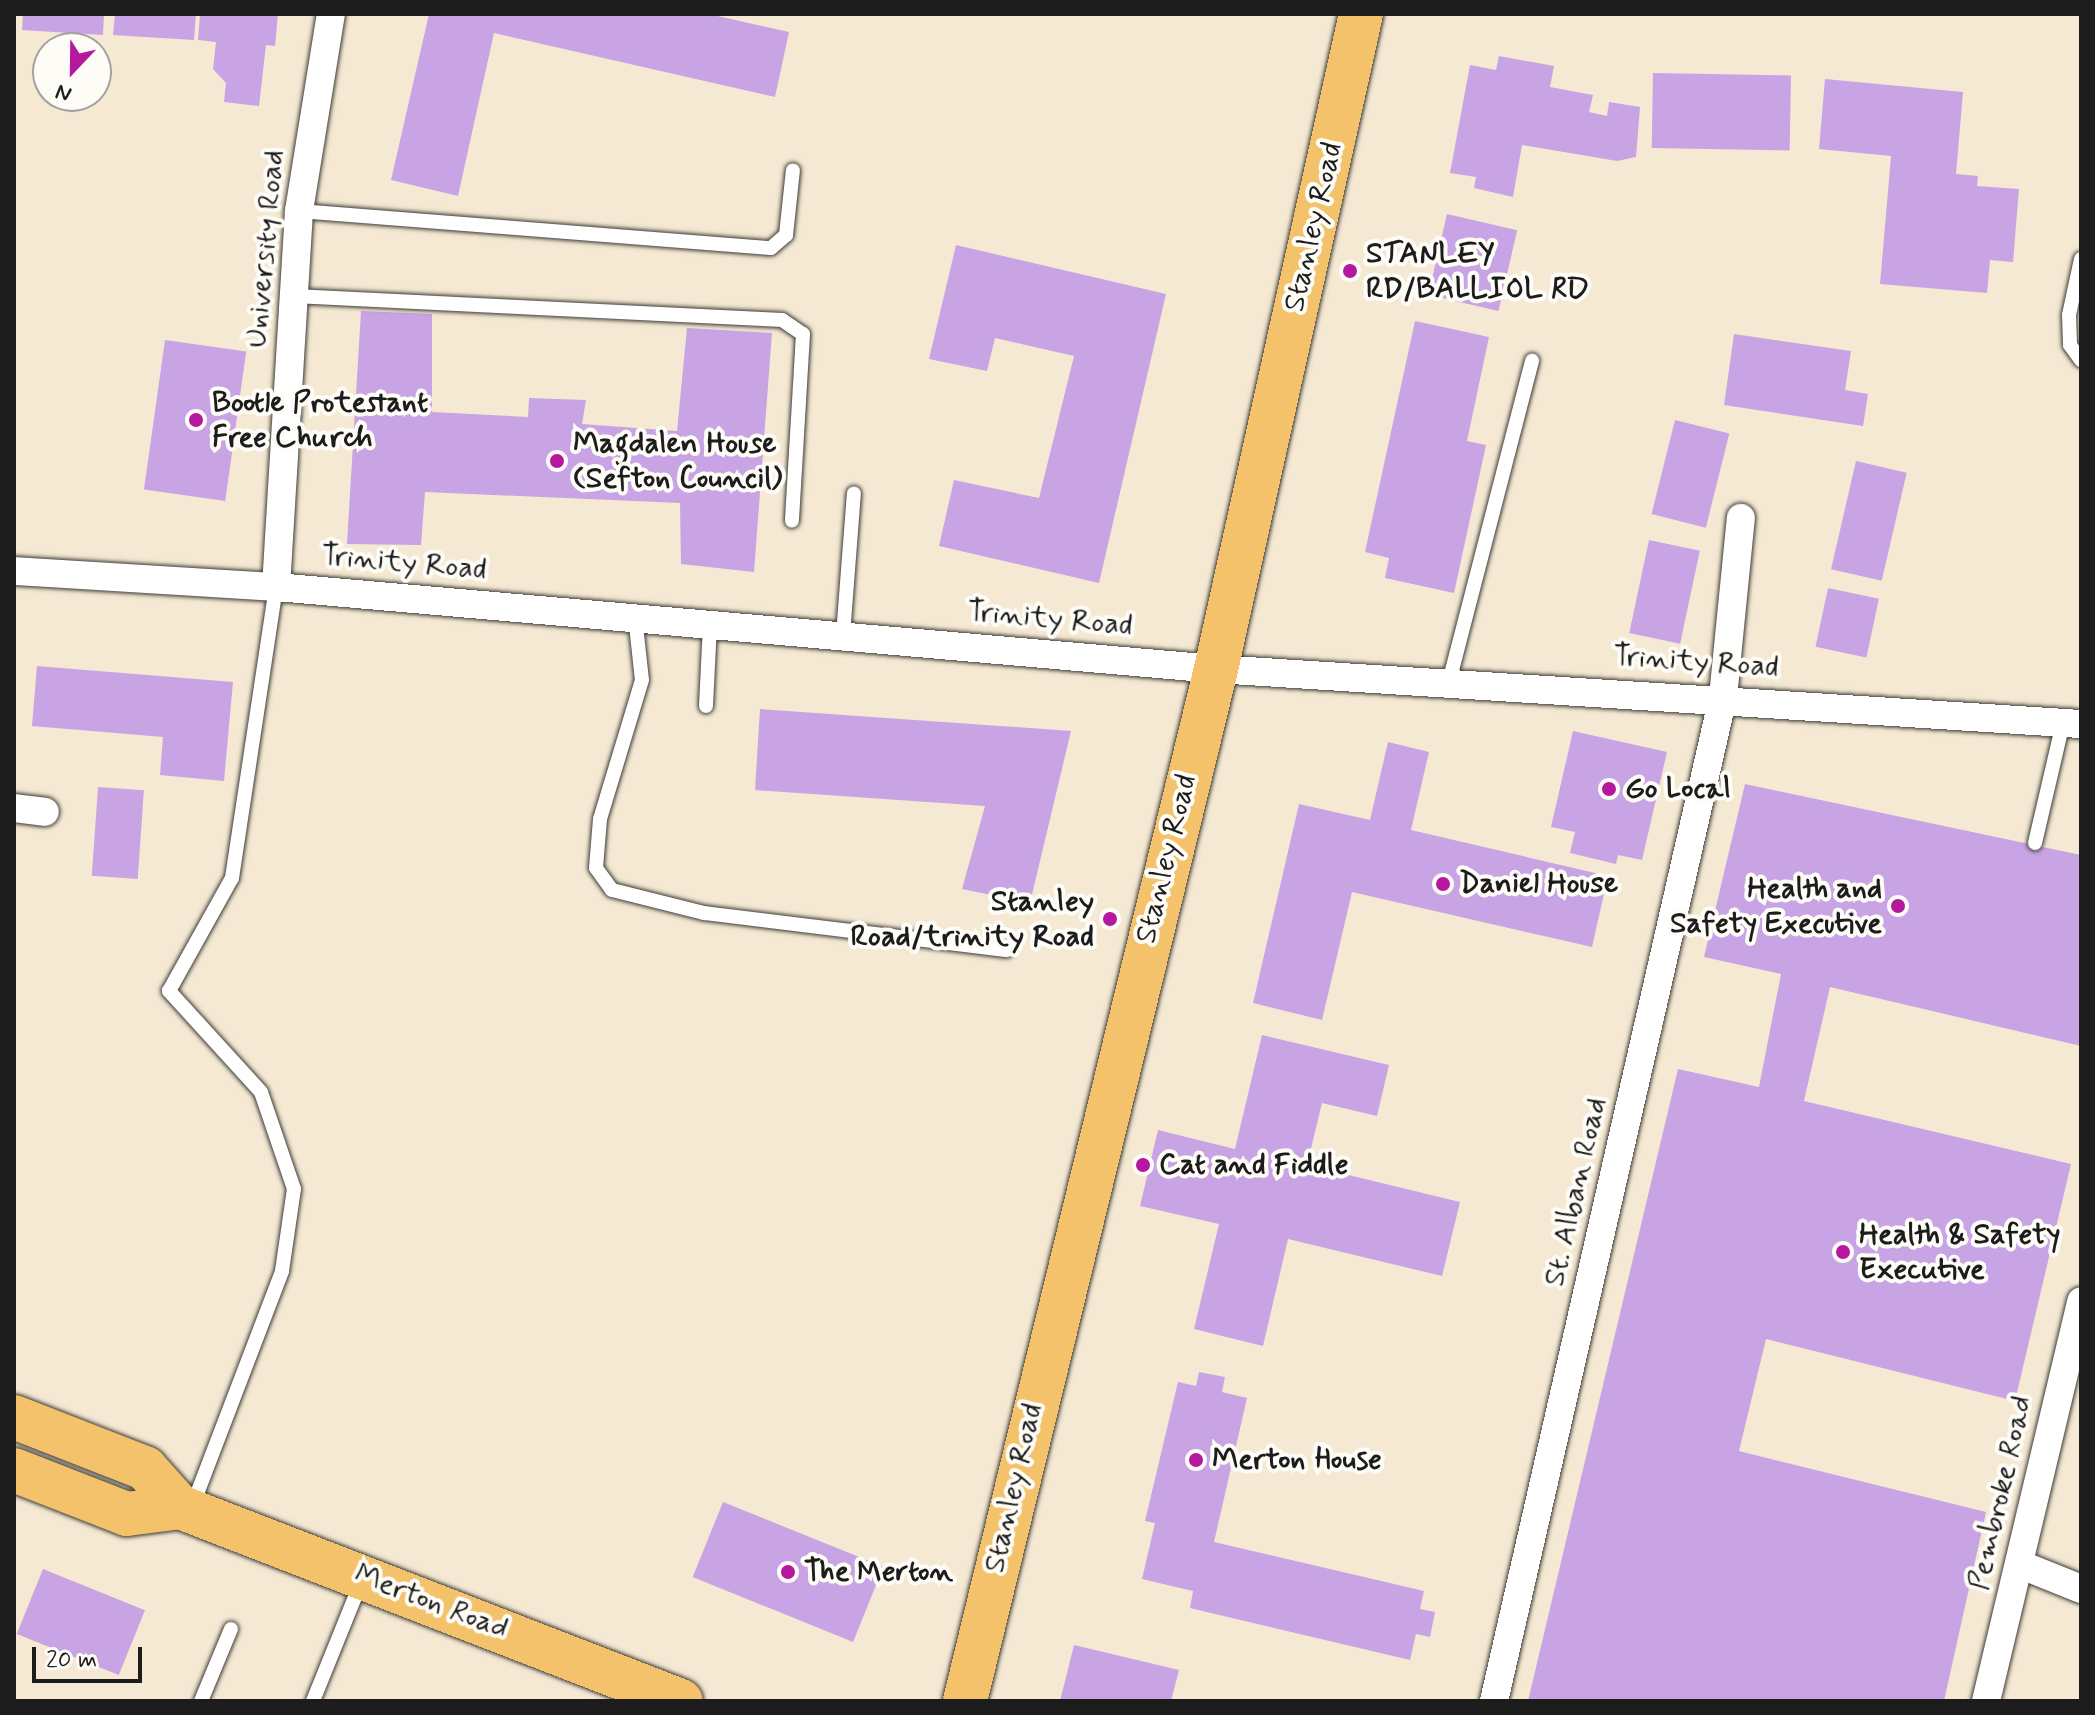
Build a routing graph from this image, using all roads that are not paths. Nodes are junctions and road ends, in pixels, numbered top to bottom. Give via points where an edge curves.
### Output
1 (331, 14) edge
2 (1361, 14) edge
3 (793, 170) dead end
4 (299, 211) junction
5 (2081, 259) edge
6 (294, 296) junction
7 (2081, 360) edge
8 (1532, 361) dead end
9 (854, 493) dead end
10 (1741, 518) dead end
11 (792, 521) dead end
12 (14, 571) edge
13 (276, 587) junction
14 (635, 616) junction
15 (710, 622) junction
16 (843, 635) junction
17 (1216, 669) junction
18 (1449, 682) junction
19 (1723, 697) junction
20 (706, 706) dead end
21 (2072, 724) edge
22 (14, 808) edge
23 (45, 812) dead end
24 (2035, 843) dead end
25 (1007, 950) dead end
26 (2081, 1301) edge
27 (14, 1417) edge
28 (14, 1470) edge
29 (185, 1509) junction
30 (2019, 1564) junction
31 (363, 1576) junction
32 (2081, 1589) edge
33 (231, 1629) dead end
34 (201, 1701) edge
35 (313, 1701) edge
36 (681, 1701) edge
37 (965, 1701) edge
38 (1494, 1701) edge
39 (1986, 1701) edge

1 - 4 street, University Road
2 - 17 main road, Stanley Road
3 - 4 lane via 786,235 771,248
4 - 6 street, University Road
5 - 7 lane via 2069,315 2070,345
6 - 11 lane via 782,320 803,334
6 - 13 street, University Road
8 - 18 lane
9 - 16 lane
10 - 19 street, St. Alban Road
12 - 13 street, Trinity Road
13 - 14 street, Trinity Road
13 - 29 lane via 232,878 169,991 261,1092 294,1189 282,1271
14 - 15 street, Trinity Road
14 - 25 lane via 642,680 599,831 596,868 612,890 704,913
15 - 16 street, Trinity Road
15 - 20 lane
16 - 17 street, Trinity Road
17 - 18 street, Trinity Road
17 - 37 main road, Stanley Road
18 - 19 street, Trinity Road
19 - 21 street, Trinity Road
19 - 38 street, St. Alban Road
21 - 24 lane
22 - 23 street
26 - 30 street, Pembroke Road
27 - 29 main road, Merton Road via 145,1468
28 - 29 main road, Merton Road via 127,1514
29 - 31 main road, Merton Road
30 - 32 street
30 - 39 street, Pembroke Road
31 - 35 lane
31 - 36 main road, Merton Road
33 - 34 lane

